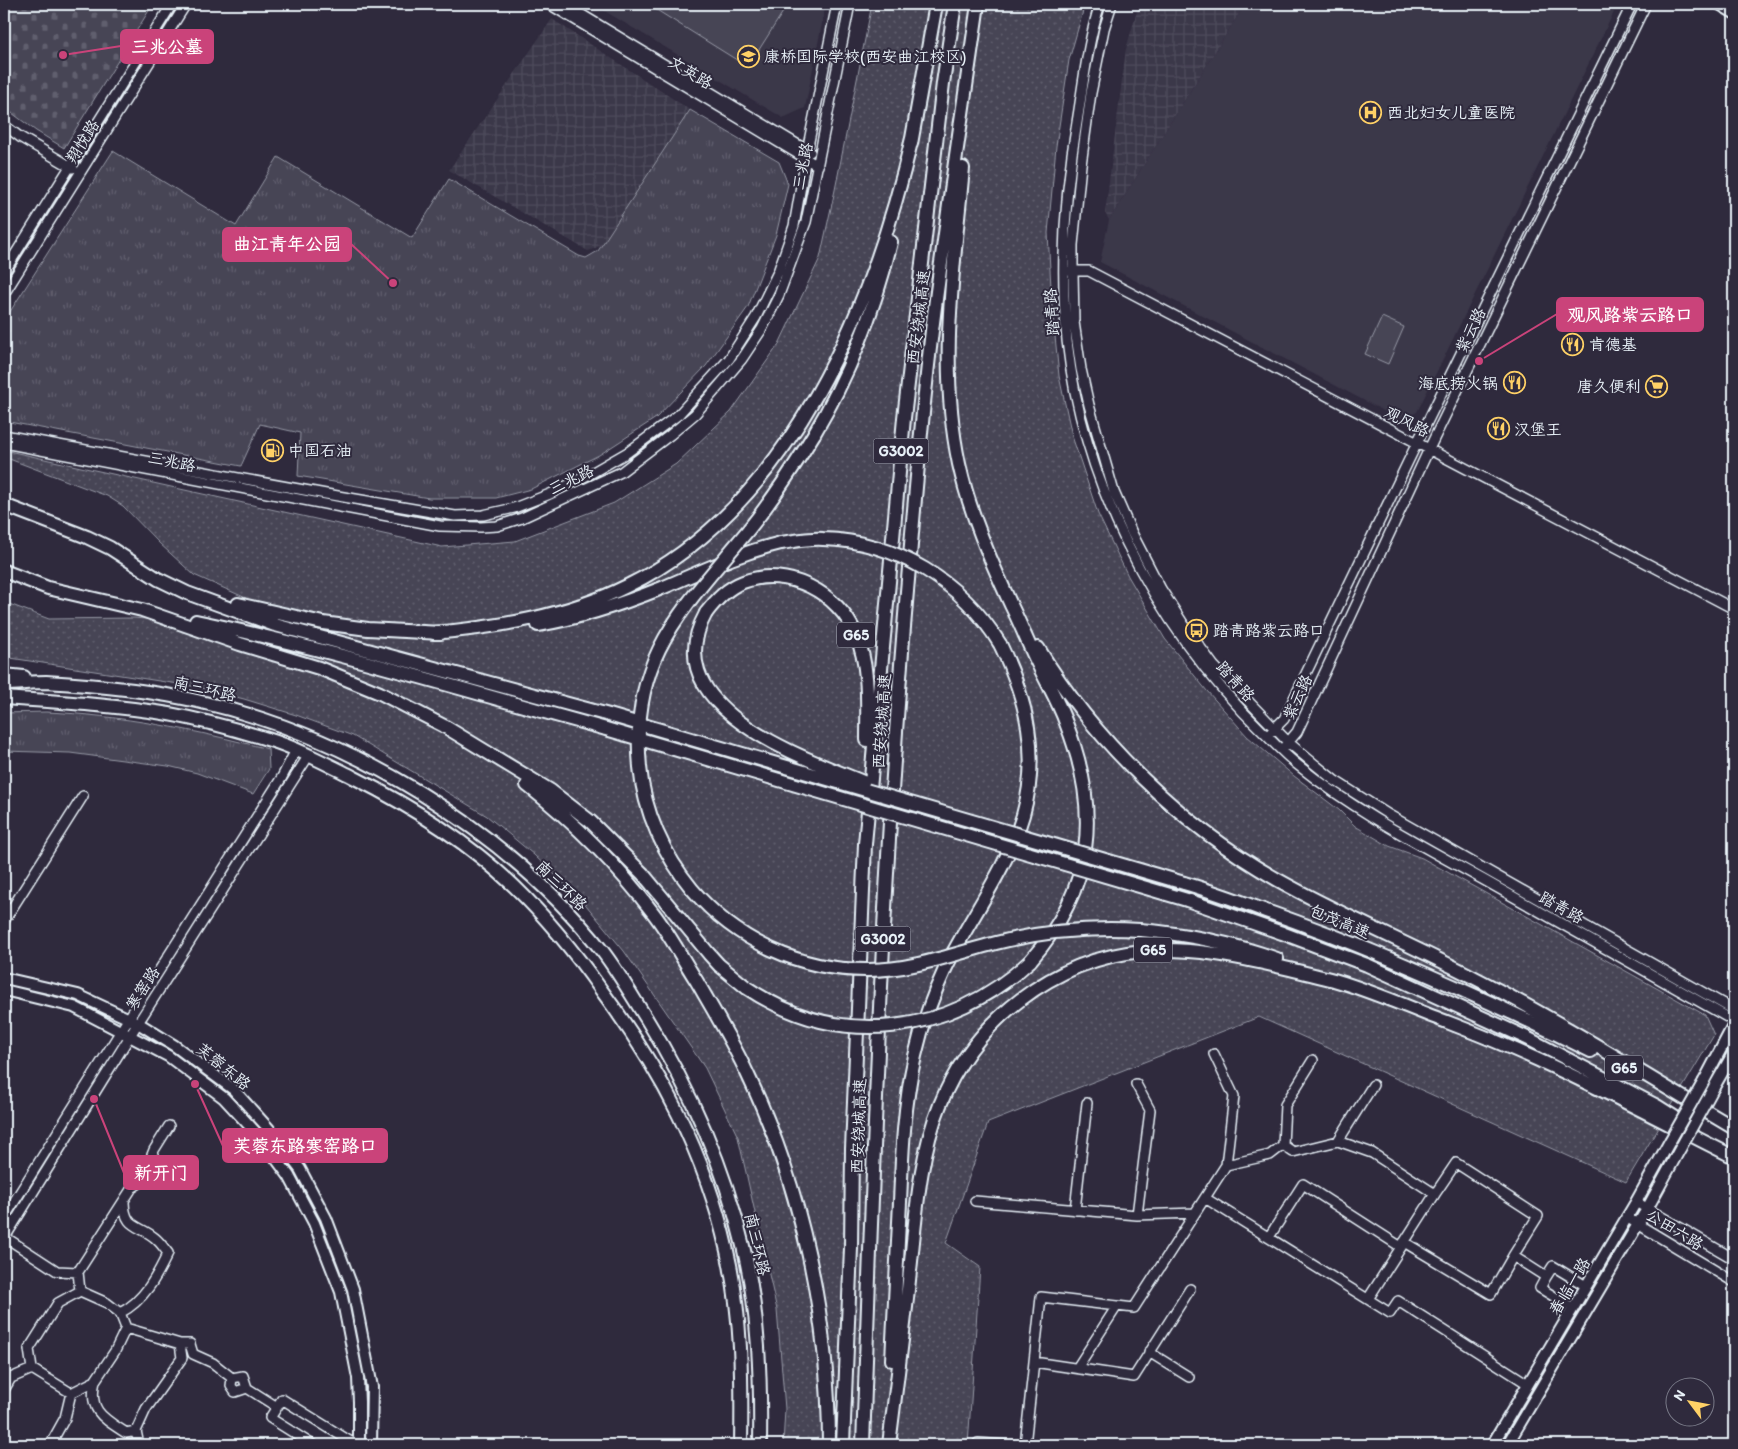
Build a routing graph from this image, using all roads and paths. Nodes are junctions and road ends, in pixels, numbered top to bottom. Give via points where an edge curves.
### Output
1 (172, 4) edge
2 (186, 4) edge
3 (549, 4) edge
4 (564, 4) edge
5 (837, 4) edge
6 (850, 4) edge
7 (936, 4) edge
8 (955, 4) edge
9 (978, 4) edge
10 (1100, 4) edge
11 (1112, 4) edge
12 (1632, 4) edge
13 (1646, 4) edge
14 (1719, 4) edge
15 (1734, 13) edge
16 (975, 26) junction
17 (4, 125) edge
18 (912, 138) junction
19 (807, 155) junction
20 (818, 162) junction
21 (70, 166) junction
22 (80, 172) junction
23 (1068, 271) junction
24 (4, 272) edge
25 (4, 294) edge
26 (4, 435) edge
27 (4, 443) edge
28 (1417, 443) junction
29 (1429, 449) junction
30 (4, 505) edge
31 (4, 571) edge
32 (187, 593) junction
33 (1011, 605) junction
34 (1734, 609) edge
35 (142, 610) junction
36 (433, 633) junction
37 (4, 675) edge
38 (43, 682) junction
39 (4, 684) edge
40 (4, 698) edge
41 (39, 701) junction
42 (4, 702) edge
43 (1275, 728) junction
44 (1267, 736) junction
45 (1288, 742) junction
46 (296, 750) junction
47 (1281, 750) junction
48 (488, 754) junction
49 (309, 755) junction
50 (83, 796) dead end
51 (911, 802) junction
52 (867, 820) junction
53 (4, 921) edge
54 (4, 978) edge
55 (1335, 980) junction
56 (4, 990) edge
57 (1734, 1010) edge
58 (128, 1019) junction
59 (1734, 1022) edge
60 (138, 1023) junction
61 (120, 1031) junction
62 (130, 1036) junction
63 (1734, 1052) edge
64 (1214, 1054) dead end
65 (1313, 1060) dead end
66 (1136, 1084) dead end
67 (1374, 1085) dead end
68 (1087, 1103) dead end
69 (1709, 1113) junction
70 (168, 1126) dead end
71 (1734, 1128) edge
72 (1338, 1141) junction
73 (1283, 1145) junction
74 (1734, 1156) edge
75 (1226, 1165) junction
76 (1435, 1194) junction
77 (1205, 1198) junction
78 (124, 1201) junction
79 (975, 1201) dead end
80 (1636, 1202) junction
81 (1647, 1209) junction
82 (1075, 1210) junction
83 (1195, 1213) junction
84 (1137, 1215) junction
85 (1626, 1217) junction
86 (4, 1218) edge
87 (1638, 1224) junction
88 (1269, 1237) junction
89 (4, 1238) edge
90 (1403, 1244) junction
91 (1513, 1256) junction
92 (1734, 1259) edge
93 (78, 1272) junction
94 (1546, 1277) junction
95 (1734, 1282) edge
96 (1586, 1286) junction
97 (1190, 1289) dead end
98 (80, 1291) junction
99 (1368, 1299) junction
100 (1117, 1306) junction
101 (1573, 1308) junction
102 (120, 1313) junction
103 (126, 1328) junction
104 (180, 1344) junction
105 (1149, 1352) junction
106 (193, 1354) junction
107 (182, 1358) junction
108 (1034, 1362) junction
109 (1077, 1368) junction
110 (32, 1369) junction
111 (1189, 1378) dead end
112 (95, 1381) junction
113 (1528, 1384) junction
114 (4, 1390) edge
115 (71, 1393) junction
116 (277, 1407) junction
117 (136, 1431) junction
118 (50, 1445) edge
119 (139, 1445) edge
120 (313, 1445) edge
121 (357, 1445) edge
122 (371, 1445) edge
123 (741, 1445) edge
124 (760, 1445) edge
125 (829, 1445) edge
126 (843, 1445) edge
127 (863, 1445) edge
128 (888, 1445) edge
129 (976, 1445) edge
130 (1004, 1445) edge
131 (1025, 1445) edge
132 (1492, 1445) edge
133 (1507, 1445) edge

1 - 21 street, 翔悦路
2 - 22 street, 翔悦路
3 - 19 street, 文英路
4 - 19 street, 文英路
5 - 19 street, 三兆路
6 - 20 street, 三兆路
7 - 18 highway
8 - 52 highway, 西安绕城高速 / G3002 via 904,418
9 - 16 highway, 西安绕城高速 / G3002
10 - 23 street, 踏青路 via 1089,46 1073,143 1064,226
11 - 23 street, 踏青路 via 1090,93
12 - 28 street, 紫云路
13 - 29 street, 紫云路
14 - 15 main road
16 - 33 highway via 949,313 949,407 971,509 986,552
16 - 127 highway, 西安绕城高速 / G3002 via 938,282 901,663 880,1001
17 - 21 street
18 - 36 highway via 888,230 852,323 818,391 786,442 731,510 674,559 612,594 543,616
18 - 55 highway, bridge via 893,236 878,290 849,366 814,434 779,490 679,615 649,674 640,716 639,747 646,802 656,830 688,883 728,924 752,940 790,957 829,967 887,969 997,943 1097,928 1195,936 1240,947
19 - 20 street, 文英路
19 - 26 street, 三兆路 via 794,226 778,272 756,317 729,359 678,415 628,452 550,494 514,508 483,515 455,516
20 - 27 street, 三兆路 via 806,222 779,295 762,329 720,386 689,420 621,472 522,518 489,526 440,526
21 - 22 street
21 - 24 street, 翔悦路
22 - 25 street, 翔悦路
23 - 28 street, 观风路 via 1088,271
23 - 43 street, 踏青路 via 1089,405 1114,492 1132,534 1161,589 1202,650
23 - 44 street, 踏青路 via 1065,319 1075,388 1095,464 1122,536 1159,602 1198,661
28 - 29 street, 观风路
28 - 43 street, 紫云路 via 1284,719
29 - 34 street, 观风路
29 - 45 street, 紫云路 via 1297,732
30 - 32 highway via 110,548
31 - 35 highway via 48,588
32 - 36 highway via 323,623
32 - 51 highway, bridge via 276,625
33 - 48 highway, bridge via 1066,722 1082,770 1087,806 1086,839 1075,888 1058,926 1030,961 1006,982 974,1002 930,1019 858,1027 828,1023 779,1006 747,988 719,965 643,874 590,821 551,792
33 - 69 highway via 1050,669 1089,721 1144,779 1214,839 1241,858 1320,902 1514,998
35 - 48 highway via 358,684 438,723
35 - 74 highway, G65, bridge via 246,632 606,729 1187,900 1282,932 1367,965 1527,1038 1657,1106
36 - 128 highway, bridge via 499,631 581,617 737,556 781,543 810,539 868,545 905,558 962,596 1000,644 1019,687 1026,714 1029,786 1015,838 945,969 923,1022 915,1054 903,1140
37 - 38 highway
38 - 39 highway, 南三环路
38 - 124 highway, 南三环路 via 138,691 194,701 247,715 347,754 411,788 466,823 524,871 580,926 603,952 652,1027 717,1159 737,1223 750,1283 759,1366
40 - 41 highway, 南三环路
41 - 42 highway
41 - 46 highway, 南三环路 via 167,714 260,737
43 - 44 street, 紫云路
43 - 45 street, 踏青路
44 - 47 street, 踏青路
45 - 47 street, 紫云路
45 - 57 street, 踏青路 via 1334,780 1389,815
46 - 49 highway, 南三环路
46 - 58 street, 寒窑路
47 - 59 street, 踏青路 via 1322,783 1382,823
48 - 125 highway via 580,830 638,894 671,939 748,1074 779,1151 808,1249 825,1353
49 - 60 street, 寒窑路
49 - 123 highway, 南三环路 via 418,813 513,885 574,952 648,1058 696,1152 727,1249 741,1348
50 - 53 street
51 - 52 highway, G65, bridge via 772,743 727,712 708,692 696,662 699,627 706,613 735,586 756,578 771,577 786,578 808,586 828,598 857,636 864,667 867,727
51 - 69 highway, 包茂高速 / G65, bridge via 1184,882 1339,938 1512,1012
52 - 126 highway, 西安绕城高速 / G65 via 858,988
54 - 58 main road, 芙蓉东路 via 78,995
55 - 74 highway, G65 via 1505,1045
55 - 128 highway, G65 via 1222,954 1180,950 1133,952 1092,961 1058,975 1031,991 994,1022 970,1050 948,1087 928,1142
56 - 61 main road, 芙蓉东路 via 74,1007
58 - 60 main road, 芙蓉东路
58 - 61 street, 寒窑路
59 - 80 main road, 春临一路, bridge
60 - 62 street, 寒窑路
60 - 122 main road, 芙蓉东路 via 233,1088 300,1169 326,1218 353,1289 372,1387
61 - 62 main road, 芙蓉东路
61 - 86 street, 寒窑路
62 - 89 street, 寒窑路
62 - 121 main road, 芙蓉东路 via 168,1056 224,1098 260,1137 289,1176 314,1223 341,1292 358,1378
63 - 81 main road, 春临一路, bridge
64 - 75 street via 1234,1096
65 - 73 street via 1286,1104
66 - 84 street via 1150,1110
67 - 72 street
68 - 82 street
69 - 71 highway, 包茂高速 / G65
70 - 78 street via 141,1182 132,1188
72 - 73 street via 1293,1152
72 - 76 street via 1372,1153
73 - 75 street via 1270,1155
75 - 77 street
76 - 90 street
76 - 91 street via 1456,1163 1538,1216
77 - 83 street
77 - 88 street
78 - 93 street
78 - 102 street via 125,1215 130,1222 156,1238 168,1253 155,1280 132,1307
79 - 82 street
80 - 81 street, 公田六路
80 - 85 main road, 春临一路
81 - 87 main road, 春临一路
81 - 92 street, 公田六路
82 - 84 street
83 - 84 street
83 - 100 street via 1134,1308
85 - 87 street, 公田六路
85 - 96 main road, 春临一路
87 - 95 street, 公田六路
87 - 133 main road, 春临一路
88 - 90 street via 1303,1184
88 - 99 street
89 - 93 street via 57,1271
90 - 91 street via 1491,1294
90 - 99 street
91 - 94 street
93 - 98 street
94 - 96 street via 1553,1266
94 - 101 street via 1540,1288
96 - 101 main road, 春临一路
97 - 105 street
98 - 102 street
98 - 110 street via 58,1302 29,1349
99 - 113 street via 1390,1312 1398,1300
100 - 108 street via 1041,1297
100 - 109 street
101 - 113 main road, 春临一路
102 - 103 street
103 - 104 street
103 - 112 street
104 - 106 street via 190,1344
104 - 107 street
105 - 109 street via 1134,1377
105 - 111 street
106 - 107 street
106 - 116 street via 213,1363 232,1378 243,1376 247,1388
107 - 117 street via 146,1409
108 - 109 street
108 - 131 street
110 - 114 street via 11,1378
110 - 115 street
112 - 115 street
112 - 117 street via 92,1393 100,1415 126,1433
113 - 132 main road, 春临一路
115 - 118 street via 65,1418
116 - 120 street via 270,1418
116 - 121 street via 282,1399
117 - 119 street
129 - 130 street

